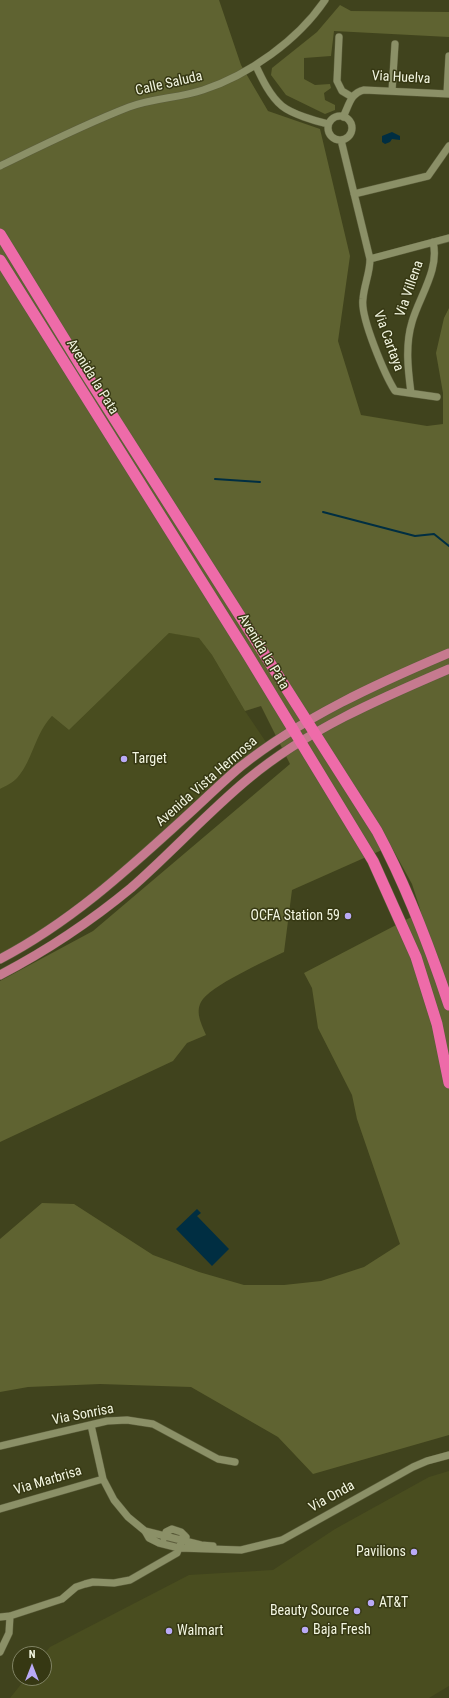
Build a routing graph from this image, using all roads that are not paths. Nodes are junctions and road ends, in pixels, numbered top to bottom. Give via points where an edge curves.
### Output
1 (325, 0) edge
2 (339, 37) dead end
3 (395, 44) dead end
4 (449, 56) edge
5 (256, 66) junction
6 (392, 91) junction
7 (448, 94) edge
8 (352, 97) junction
9 (343, 117) junction
10 (328, 124) junction
11 (341, 140) junction
12 (449, 146) edge
13 (0, 166) edge
14 (354, 194) junction
15 (0, 234) edge
16 (449, 238) edge
17 (433, 242) junction
18 (370, 259) junction
19 (0, 260) edge
20 (411, 393) junction
21 (437, 397) dead end
22 (449, 653) edge
23 (449, 669) edge
24 (309, 720) junction
25 (292, 730) junction
26 (316, 732) junction
27 (300, 742) junction
28 (0, 959) edge
29 (0, 975) edge
30 (449, 1005) edge
31 (449, 1083) edge
32 (92, 1425) junction
33 (0, 1446) edge
34 (449, 1455) edge
35 (234, 1462) dead end
36 (103, 1479) junction
37 (0, 1509) edge
38 (145, 1530) junction
39 (165, 1535) junction
40 (183, 1537) junction
41 (163, 1544) junction
42 (179, 1548) junction
43 (224, 1550) junction
44 (10, 1616) junction
45 (0, 1617) edge
46 (0, 1652) edge

1 - 5 street, Calle Saluda via 319,10 291,38
2 - 8 street via 336,81 342,91
3 - 6 street
4 - 7 street
5 - 10 street via 282,106 313,121
5 - 13 street, Calle Saluda via 232,79 202,90 131,106
6 - 7 street, Via Huelva
6 - 8 street, Via Huelva via 364,90 358,91
8 - 9 street
9 - 10 street via 337,116
9 - 11 street via 349,120 352,126 351,133
10 - 11 street via 330,136
11 - 14 street, Via Cartaya
12 - 14 street via 428,176
14 - 18 street, Via Cartaya
15 - 24 highway, Avenida la Pata via 81,366
16 - 17 street
17 - 18 street
17 - 20 street, Via Villena via 434,262 411,323 408,359
18 - 20 street, Via Cartaya via 370,271 362,299 363,311 389,382 395,391
19 - 25 highway, Avenida la Pata via 246,652
20 - 21 street, Via Cartaya
22 - 24 main road, Avenida Vista Hermosa via 368,689
23 - 26 main road, Avenida Vista Hermosa via 374,702
24 - 25 main road, Avenida Vista Hermosa
24 - 26 highway, Avenida la Pata
25 - 27 highway, Avenida la Pata
25 - 28 main road, Avenida Vista Hermosa via 240,768 89,902 59,925
26 - 27 main road, Avenida Vista Hermosa
26 - 30 highway, Avenida la Pata via 366,812 397,868 428,941
27 - 29 main road, Avenida Vista Hermosa via 248,779 131,887 94,917
27 - 31 highway, Avenida la Pata via 373,861 410,944 437,1024
32 - 33 street, Via Sonrisa
32 - 35 street, Via Sonrisa via 127,1420 153,1424 218,1459
32 - 36 street, Via Onda
34 - 43 street, Via Onda via 413,1467 282,1540 242,1550
36 - 37 street, Via Marbrisa
36 - 38 street, Via Onda via 114,1500 128,1517
38 - 39 street, Via Onda
38 - 41 street, Via Onda via 149,1538
39 - 40 street, Via Onda
39 - 41 street
40 - 42 street
40 - 43 street, Via Onda via 194,1543 217,1546
41 - 42 street, Via Onda
42 - 43 street, Via Onda
42 - 44 street via 177,1553 130,1580 85,1584 76,1587 62,1599
44 - 45 street
44 - 46 street via 9,1633

